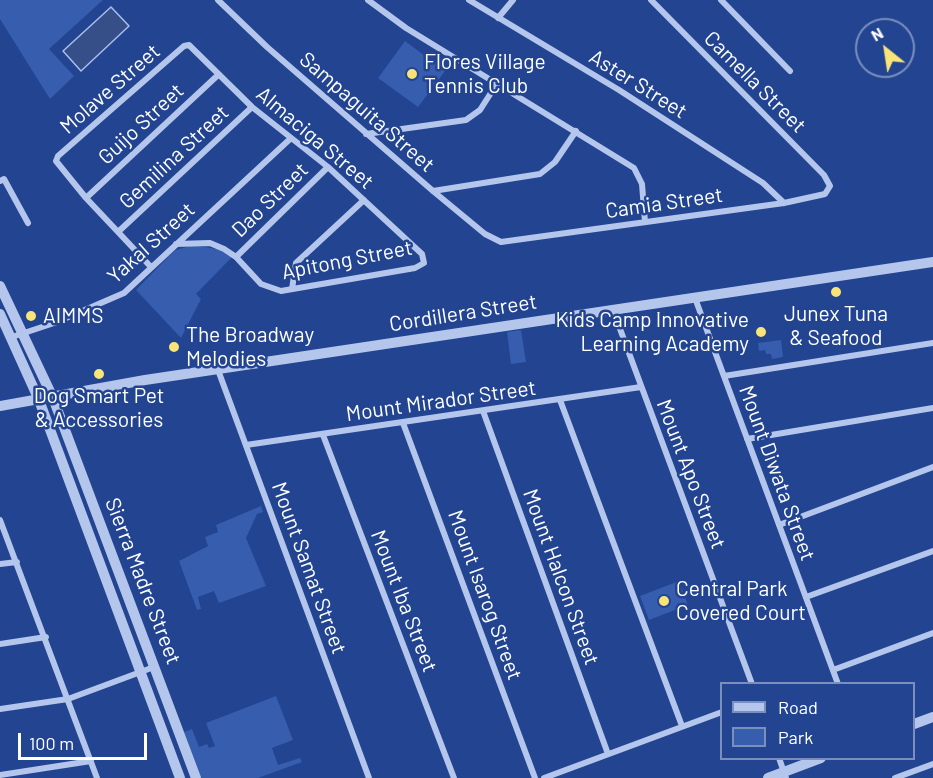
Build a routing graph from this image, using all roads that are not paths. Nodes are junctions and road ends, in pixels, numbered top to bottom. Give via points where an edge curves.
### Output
1 (218, 0) edge
2 (368, 0) edge
3 (469, 0) edge
4 (513, 0) edge
5 (651, 0) edge
6 (721, 0) edge
7 (735, 0) edge
8 (727, 6) junction
9 (498, 18) junction
10 (189, 45) joint
11 (790, 71) dead end
12 (218, 75) junction
13 (496, 85) junction
14 (252, 107) junction
15 (576, 131) junction
16 (366, 134) junction
17 (290, 138) junction
18 (328, 167) junction
19 (0, 181) edge
20 (829, 190) joint
21 (433, 191) junction
22 (86, 198) junction
23 (364, 200) junction
24 (784, 203) junction
25 (645, 222) junction
26 (28, 223) dead end
27 (118, 232) junction
28 (501, 242) joint
29 (176, 244) junction
30 (422, 254) joint
31 (236, 257) junction
32 (933, 262) edge
33 (151, 267) junction
34 (0, 286) edge
35 (292, 289) junction
36 (695, 298) junction
37 (613, 310) junction
38 (0, 314) edge
39 (24, 333) junction
40 (12, 337) junction
41 (933, 343) edge
42 (218, 370) junction
43 (724, 376) junction
44 (641, 387) junction
45 (53, 398) junction
46 (39, 400) junction
47 (560, 400) junction
48 (0, 406) edge
49 (933, 408) edge
50 (483, 411) junction
51 (403, 423) junction
52 (323, 435) junction
53 (747, 439) junction
54 (246, 445) junction
55 (933, 467) edge
56 (0, 520) edge
57 (779, 525) junction
58 (933, 551) edge
59 (16, 562) junction
60 (0, 564) edge
61 (806, 597) junction
62 (933, 633) edge
63 (46, 637) junction
64 (0, 644) edge
65 (154, 667) junction
66 (833, 670) junction
67 (141, 672) junction
68 (751, 682) edge
69 (837, 682) edge
70 (68, 699) junction
71 (0, 709) edge
72 (720, 713) edge
73 (933, 717) edge
74 (915, 724) edge
75 (682, 726) junction
76 (608, 753) junction
77 (779, 760) edge
78 (819, 760) edge
79 (91, 761) junction
80 (933, 764) edge
81 (0, 775) edge
82 (785, 775) edge
83 (98, 778) edge
84 (180, 778) edge
85 (196, 778) edge
86 (369, 778) edge
87 (454, 778) edge
88 (535, 778) edge
89 (544, 778) edge
90 (768, 778) edge
91 (894, 778) edge

1 - 16 street, Sampaguita Street
2 - 13 street
3 - 9 street, Aster Street
4 - 9 street
5 - 20 street, Camella Street via 824,175
6 - 8 street
7 - 8 street
8 - 11 street
9 - 24 street, Aster Street via 763,183
10 - 12 street, Almaciga Street
10 - 22 street, Molave Street via 56,161
12 - 14 street, Almaciga Street
12 - 22 street, Guijo Street
13 - 15 street
13 - 16 street via 480,110 466,120
14 - 17 street, Almaciga Street
14 - 27 street, Gemilina Street
15 - 21 street via 555,162 540,174
15 - 25 street via 638,173
16 - 21 street, Sampaguita Street
17 - 18 street, Almaciga Street
17 - 29 street, Yakal Street
18 - 23 street, Almaciga Street
18 - 31 street, Dao Street
19 - 26 street via 4,179
20 - 24 street, Camia Street via 820,196
21 - 28 street, Sampaguita Street
22 - 27 street
23 - 30 street, Almaciga Street
23 - 35 street via 296,263
24 - 25 street, Camia Street
25 - 28 street, Camia Street
27 - 33 street
29 - 31 street, Apitong Street via 210,243
29 - 33 street, Yakal Street
30 - 35 street, Apitong Street via 424,263 415,268
31 - 35 street, Apitong Street via 269,289
32 - 36 street, Cordillera Street
33 - 39 street, Yakal Street via 124,293
34 - 39 street, Sierra Madre Street
36 - 37 street, Cordillera Street
36 - 43 street, Mount Diwata Street
37 - 42 street, Cordillera Street
37 - 44 street, Mount Apo Street
38 - 40 street, Sierra Madre Street
39 - 40 street, Yakal Street
39 - 45 street, Sierra Madre Street
40 - 46 street, Sierra Madre Street
41 - 43 street, Mount Diwata Street
42 - 45 street, Cordillera Street
42 - 54 street, Mount Samat Street
43 - 53 street, Mount Diwata Street
44 - 47 street, Mount Mirador Street
44 - 68 street, Mount Apo Street
45 - 46 street, Cordillera Street
45 - 65 street, Sierra Madre Street
46 - 48 street, Cordillera Street
46 - 67 street, Sierra Madre Street
47 - 50 street, Mount Mirador Street
47 - 75 street
49 - 53 street
50 - 51 street, Mount Mirador Street
50 - 76 street, Mount Halcon Street
51 - 52 street, Mount Mirador Street
51 - 88 street, Mount Isarog Street
52 - 54 street, Mount Mirador Street
52 - 87 street, Mount Iba Street
53 - 57 street, Mount Diwata Street
54 - 86 street, Mount Samat Street
55 - 57 street
56 - 59 street
57 - 61 street, Mount Diwata Street
58 - 61 street
59 - 60 street
59 - 63 street
61 - 66 street, Mount Diwata Street
62 - 66 street
63 - 64 street
63 - 70 street
65 - 67 street
65 - 85 street, Sierra Madre Street
66 - 69 street, Mount Diwata Street
67 - 70 street
67 - 84 street, Sierra Madre Street
70 - 71 street
70 - 79 street
72 - 75 street
73 - 74 street
75 - 76 street
76 - 89 street
77 - 82 street
78 - 82 street
79 - 81 street
79 - 83 street
80 - 91 street
82 - 90 street

